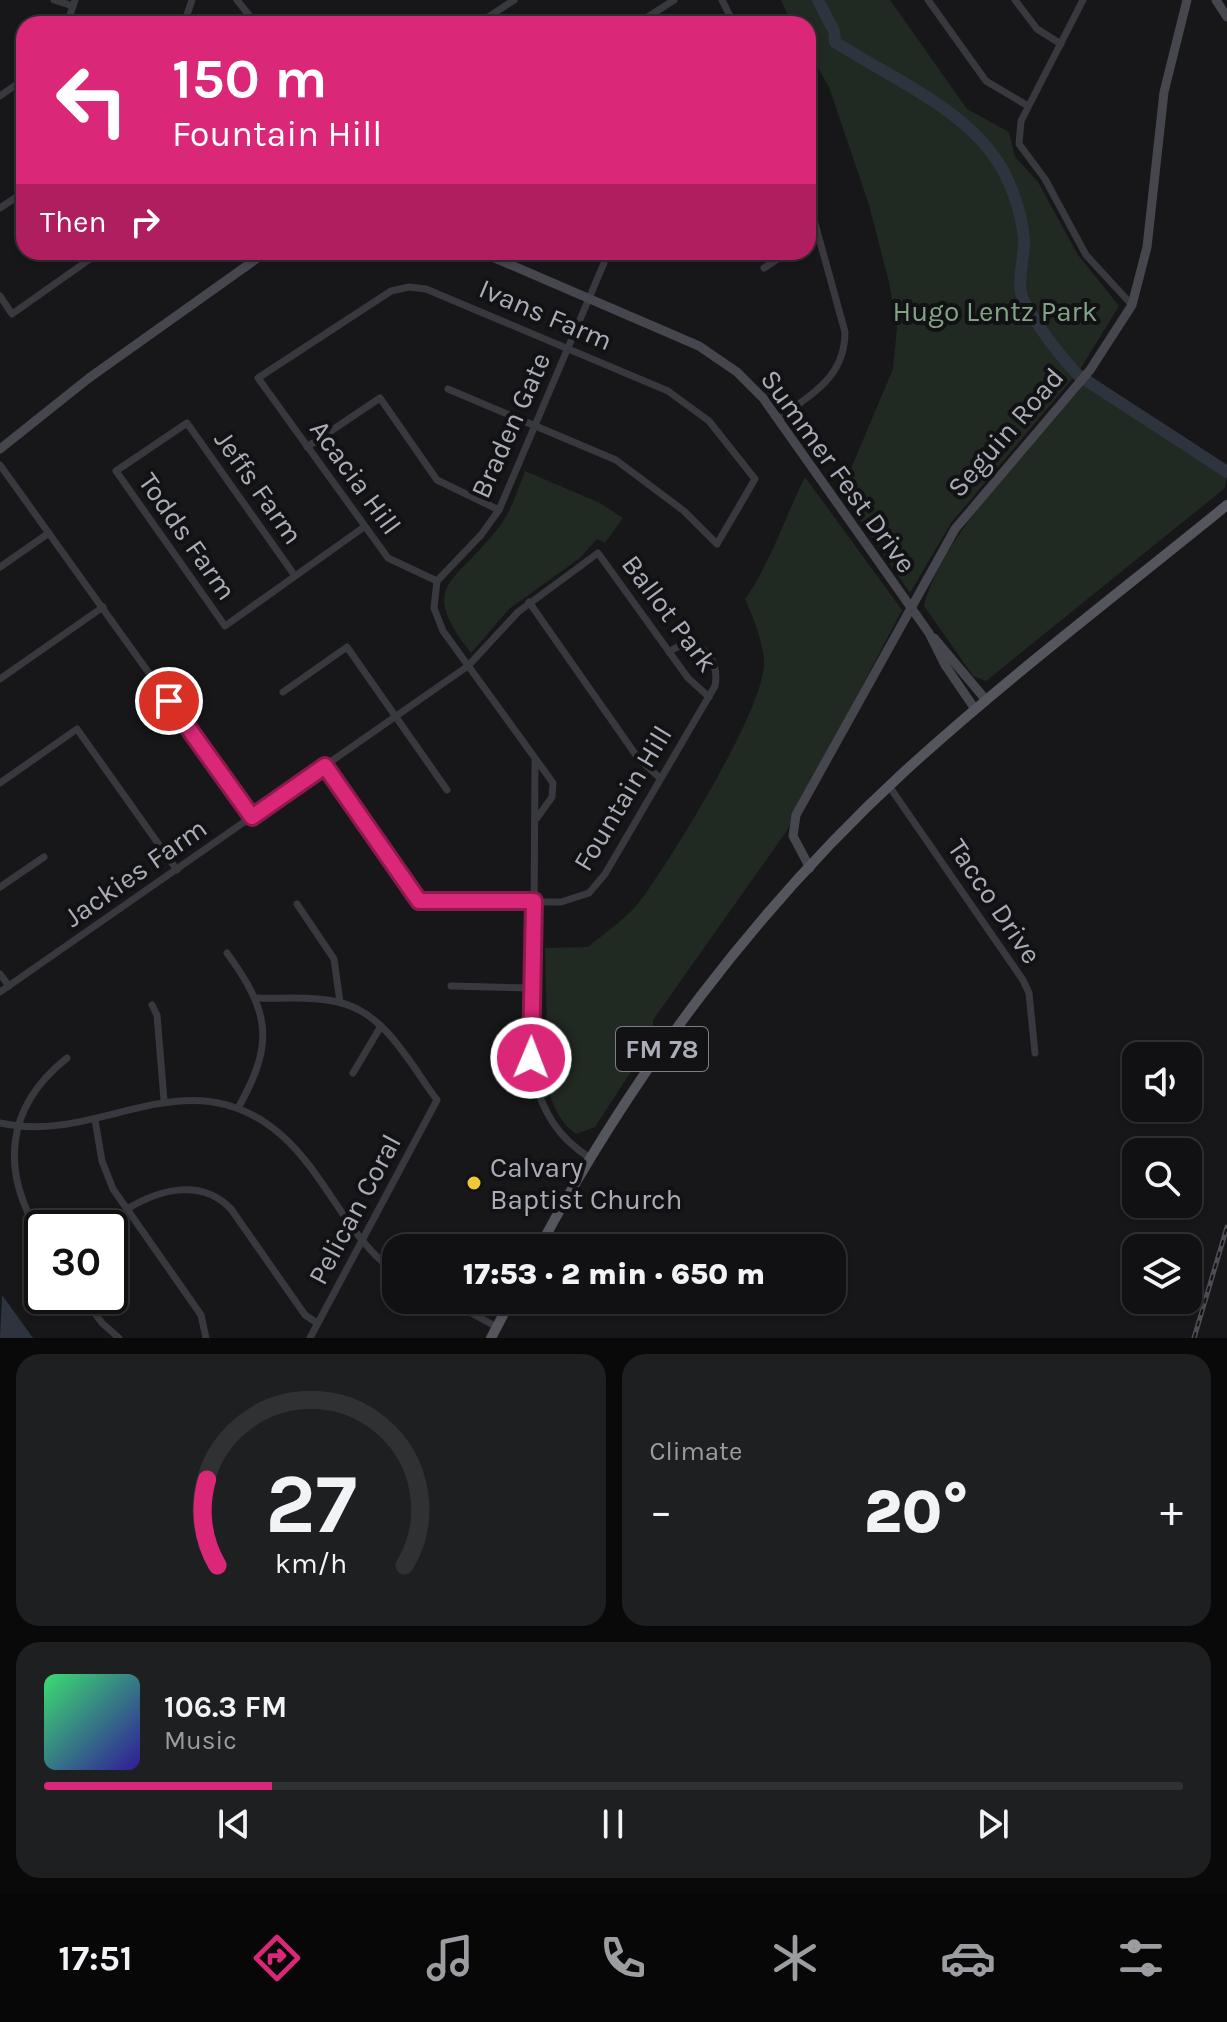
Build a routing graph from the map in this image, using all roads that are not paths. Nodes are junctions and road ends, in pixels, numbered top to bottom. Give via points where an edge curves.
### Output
1 (54, 0) edge
2 (237, 0) edge
3 (514, 0) edge
4 (674, 0) edge
5 (928, 0) edge
6 (1015, 0) edge
7 (1083, 0) edge
8 (1187, 0) edge
9 (1216, 0) edge
10 (74, 3) edge
11 (250, 16) edge
12 (490, 16) edge
13 (649, 16) edge
14 (1227, 17) edge
15 (1061, 44) junction
16 (1028, 106) junction
17 (816, 225) edge
18 (818, 232) joint
19 (89, 260) edge
20 (255, 260) edge
21 (501, 260) edge
22 (776, 260) edge
23 (604, 263) dead end
24 (764, 268) dead end
25 (0, 296) edge
26 (590, 298) junction
27 (1132, 305) junction
28 (568, 348) junction
29 (258, 378) joint
30 (448, 389) dead end
31 (778, 419) junction
32 (187, 423) joint
33 (536, 425) junction
34 (307, 447) junction
35 (0, 449) edge
36 (0, 465) edge
37 (1227, 505) edge
38 (499, 510) junction
39 (364, 527) junction
40 (49, 533) junction
41 (598, 553) joint
42 (0, 567) edge
43 (295, 576) junction
44 (437, 581) junction
45 (529, 602) junction
46 (910, 605) junction
47 (103, 607) junction
48 (929, 633) junction
49 (669, 652) junction
50 (468, 666) junction
51 (0, 679) edge
52 (283, 692) dead end
53 (709, 697) junction
54 (986, 700) junction
55 (975, 709) junction
56 (395, 717) junction
57 (535, 762) junction
58 (325, 766) junction
59 (660, 778) junction
60 (0, 783) edge
61 (889, 786) junction
62 (447, 790) dead end
63 (252, 817) junction
64 (537, 818) junction
65 (44, 857) dead end
66 (810, 868) junction
67 (177, 870) junction
68 (0, 887) edge
69 (534, 901) junction
70 (297, 904) dead end
71 (227, 953) dead end
72 (0, 974) edge
73 (9, 986) junction
74 (451, 986) dead end
75 (533, 988) junction
76 (0, 992) edge
77 (257, 998) junction
78 (340, 1002) junction
79 (152, 1005) dead end
80 (381, 1026) junction
81 (1035, 1053) dead end
82 (67, 1058) dead end
83 (353, 1073) dead end
84 (164, 1100) junction
85 (238, 1108) junction
86 (95, 1120) junction
87 (0, 1123) edge
88 (17, 1127) junction
89 (590, 1158) junction
90 (127, 1209) junction
91 (25, 1210) edge
92 (547, 1234) edge
93 (363, 1240) junction
94 (382, 1259) edge
95 (95, 1314) edge
96 (473, 1314) edge
97 (504, 1314) edge
98 (317, 1323) junction
99 (497, 1327) junction
100 (119, 1338) edge
101 (206, 1338) edge
102 (310, 1338) edge
103 (491, 1338) edge

1 - 10 street
2 - 11 street
3 - 12 street
4 - 13 street
5 - 16 street via 986,81
6 - 15 street via 1037,29
7 - 15 street
8 - 27 street, Seguin Road via 1164,92 1147,247
9 - 14 street
15 - 16 street
16 - 27 street via 1018,132 1024,154 1045,179 1086,255
17 - 18 street
18 - 31 street via 845,332 841,361 831,380
19 - 25 street via 12,314
20 - 35 street
21 - 26 street, Summer Fest Drive
22 - 24 street
23 - 26 street, Braden Gate
26 - 28 street, Braden Gate
26 - 31 street, Summer Fest Drive via 717,356
27 - 46 street, Seguin Road via 1090,370 962,519
28 - 29 street, Ivans Farm via 445,296 409,287 373,301
28 - 33 street, Braden Gate
28 - 33 street, Ivans Farm via 691,405 724,436 755,479 717,544 627,467
29 - 34 street, Acacia Hill
30 - 33 street
31 - 46 street, Summer Fest Drive
32 - 43 street, Jeffs Farm
32 - 43 street, Todds Farm via 116,471 225,626
33 - 38 street, Braden Gate
34 - 38 street via 380,398 437,480
34 - 39 street, Acacia Hill
36 - 40 street
37 - 54 main road, FM 78
38 - 44 street, Braden Gate
39 - 43 street
39 - 44 street, Acacia Hill via 388,558
40 - 42 street
40 - 47 street
41 - 45 street, Jackies Farm
41 - 49 street, Ballot Park
44 - 50 street via 437,620
45 - 50 street, Jackies Farm
45 - 59 street via 638,758
46 - 48 street, Summer Fest Drive
46 - 66 street, Seguin Road via 796,815 793,836
47 - 51 street
47 - 63 street
48 - 54 street, Summer Fest Drive
48 - 55 street, Summer Fest Drive
49 - 53 street, Ballot Park
49 - 53 street, Fountain Hill via 683,643 704,650 716,667
50 - 56 street, Jackies Farm
50 - 57 street
52 - 56 street via 347,647
53 - 59 street, Fountain Hill
54 - 55 main road, FM 78
55 - 61 main road, FM 78
56 - 58 street, Jackies Farm
56 - 62 street
57 - 64 street
57 - 64 street via 553,783
58 - 63 street, Jackies Farm
58 - 69 street, Fountain Hill via 419,901
59 - 69 street, Fountain Hill via 597,886 571,901
60 - 67 street via 77,729
61 - 66 main road, FM 78
61 - 81 street, Tacco Drive via 1016,967 1029,993
63 - 67 street, Jackies Farm
64 - 69 street
65 - 68 street
66 - 89 main road, FM 78 via 694,1005
67 - 73 street, Jackies Farm
69 - 75 street
70 - 78 street via 334,959
71 - 77 street
72 - 73 street
73 - 76 street, Jackies Farm
74 - 75 street
75 - 89 street via 531,1058 537,1091 559,1134
77 - 78 street
77 - 85 street via 262,1053
78 - 80 street
79 - 84 street
80 - 83 street
80 - 93 street, Pelican Coral via 437,1100
82 - 88 street via 37,1086
84 - 85 street via 204,1100
84 - 86 street
85 - 93 street via 295,1146
86 - 88 street
86 - 90 street via 105,1170
87 - 88 street
88 - 91 street via 12,1153
89 - 92 main road, FM 78
90 - 98 street via 187,1188 215,1195 231,1209 305,1315
90 - 101 street via 201,1315
93 - 94 street
93 - 98 street, Pelican Coral
95 - 100 street
96 - 99 street
97 - 99 main road
98 - 102 street, Pelican Coral
99 - 103 main road

